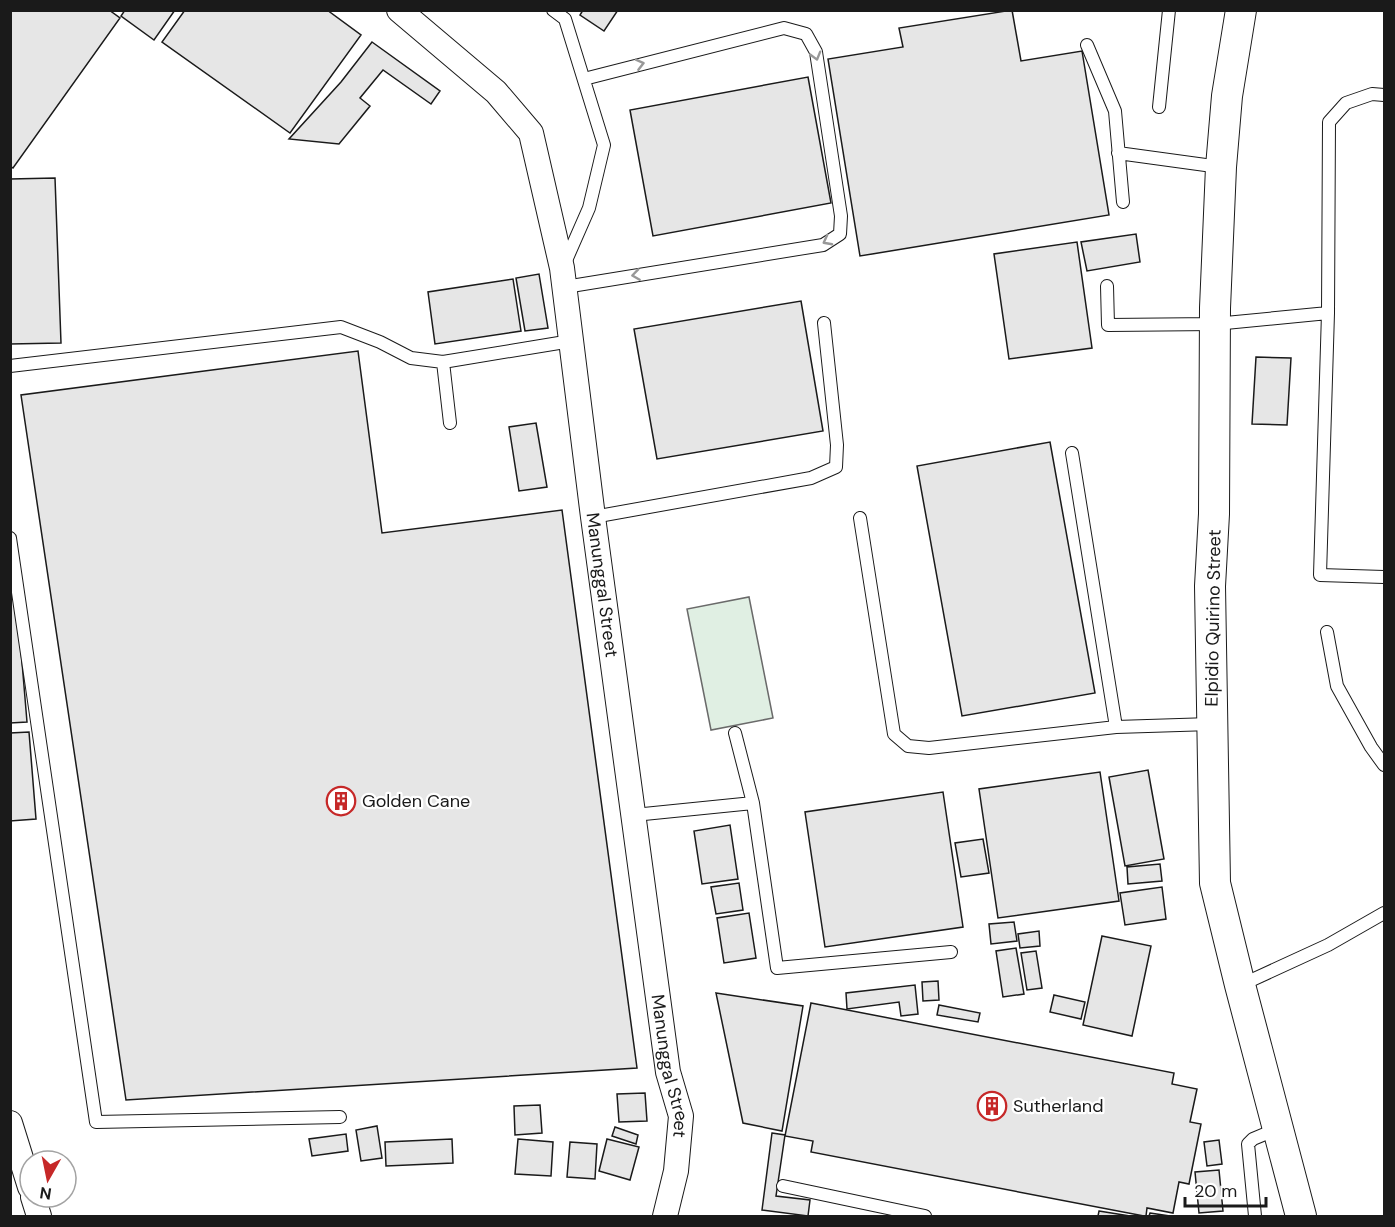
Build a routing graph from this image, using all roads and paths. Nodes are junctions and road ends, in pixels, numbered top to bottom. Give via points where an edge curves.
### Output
1 (399, 10) edge
2 (553, 10) edge
3 (1169, 10) edge
4 (1241, 10) edge
5 (1087, 45) dead end
6 (584, 78) junction
7 (1384, 95) edge
8 (1159, 107) dead end
9 (1118, 153) junction
10 (1221, 167) junction
11 (1123, 202) dead end
12 (563, 278) junction
13 (1107, 286) dead end
14 (1328, 313) junction
15 (824, 323) dead end
16 (1215, 324) junction
17 (572, 341) junction
18 (442, 362) junction
19 (10, 366) edge
20 (450, 423) dead end
21 (1072, 453) dead end
22 (592, 517) junction
23 (860, 518) dead end
24 (10, 538) edge
25 (1384, 577) edge
26 (1327, 632) dead end
27 (1211, 724) junction
28 (1116, 727) junction
29 (735, 733) dead end
30 (1384, 765) edge
31 (753, 803) junction
32 (634, 815) junction
33 (1384, 913) edge
34 (951, 952) dead end
35 (1240, 985) junction
36 (340, 1117) dead end
37 (10, 1123) edge
38 (1278, 1128) junction
39 (18, 1149) edge
40 (783, 1186) dead end
41 (665, 1216) edge
42 (925, 1216) edge
43 (1255, 1216) edge
44 (1301, 1216) edge

1 - 12 street, Manunggal Street via 496,92 531,133
2 - 6 lane via 565,19
3 - 8 lane
4 - 10 street, Elpidio Quirino Street via 1227,96
5 - 9 lane via 1114,111
6 - 12 lane via 604,145 589,208
6 -> 12 lane via 784,28 806,34 816,52 842,216 840,234 823,245
7 - 14 lane via 1372,94 1346,103 1329,122
9 - 10 lane
9 - 11 lane
10 - 16 street, Elpidio Quirino Street
12 - 17 street, Manunggal Street
13 - 16 lane via 1108,325
14 - 16 lane
14 - 25 lane via 1320,575
15 - 22 lane via 836,467 811,478
16 - 27 street, Elpidio Quirino Street
17 - 18 lane
17 - 22 street, Manunggal Street
18 - 19 lane via 411,358 341,327
18 - 20 lane
21 - 28 lane
22 - 32 street, Manunggal Street
23 - 28 lane via 894,734 908,746 929,748
24 - 36 lane via 96,1122
26 - 30 lane via 1337,686
27 - 28 lane
27 - 35 street, Elpidio Quirino Street via 1215,883
29 - 31 lane
31 - 32 lane
31 - 34 lane via 777,968
32 - 41 street, Manunggal Street via 668,1072 681,1116 676,1171
33 - 35 lane via 1328,945
35 - 38 street, Elpidio Quirino Street
37 - 39 street
38 - 43 lane via 1248,1144
38 - 44 street, Elpidio Quirino Street
40 - 42 lane

